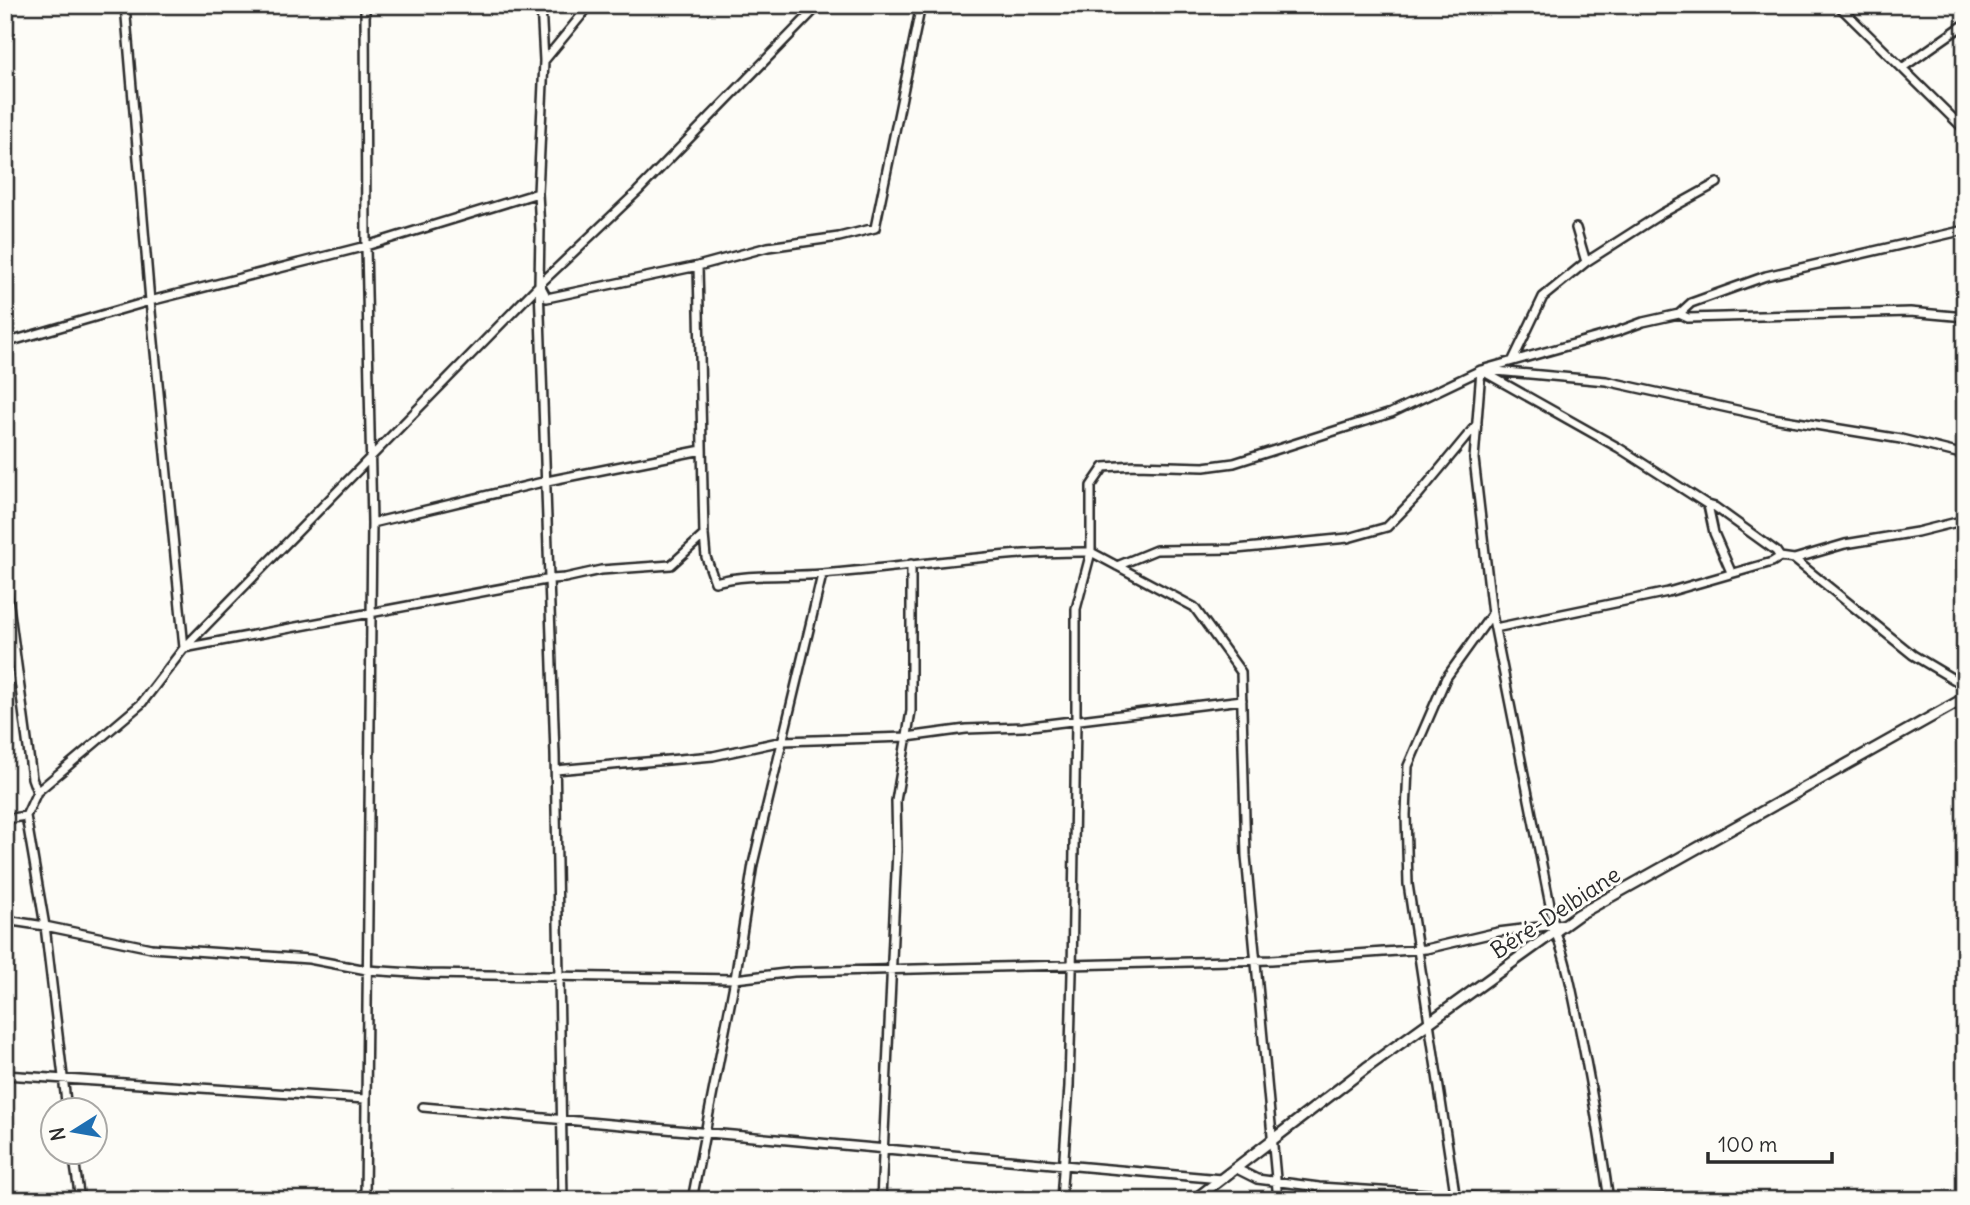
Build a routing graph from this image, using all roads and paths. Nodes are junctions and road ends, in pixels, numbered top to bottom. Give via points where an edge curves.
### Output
1 (125, 5) edge
2 (365, 5) edge
3 (541, 5) edge
4 (590, 5) edge
5 (819, 5) edge
6 (921, 5) edge
7 (1838, 5) edge
8 (1965, 24) edge
9 (544, 61) junction
10 (1902, 68) junction
11 (1965, 130) edge
12 (1717, 183) dead end
13 (538, 193) junction
14 (1576, 228) dead end
15 (1965, 230) edge
16 (366, 246) junction
17 (1587, 262) junction
18 (698, 266) junction
19 (539, 285) junction
20 (150, 300) junction
21 (1679, 314) junction
22 (1965, 317) edge
23 (5, 344) edge
24 (1513, 360) junction
25 (1480, 370) junction
26 (1477, 424) junction
27 (702, 450) junction
28 (1965, 455) edge
29 (371, 458) junction
30 (547, 481) junction
31 (1708, 505) junction
32 (1965, 520) edge
33 (372, 523) junction
34 (704, 535) junction
35 (1091, 552) junction
36 (1780, 557) junction
37 (1794, 559) junction
38 (911, 564) junction
39 (1117, 566) junction
40 (1731, 572) junction
41 (5, 575) edge
42 (822, 575) junction
43 (551, 579) junction
44 (6, 588) edge
45 (370, 612) junction
46 (1492, 614) junction
47 (1495, 628) junction
48 (184, 648) junction
49 (1965, 686) edge
50 (1965, 698) edge
51 (1242, 700) junction
52 (1076, 722) junction
53 (907, 737) junction
54 (783, 741) junction
55 (556, 770) junction
56 (37, 792) junction
57 (26, 816) junction
58 (5, 819) edge
59 (5, 920) edge
60 (45, 926) junction
61 (1554, 928) junction
62 (1417, 950) junction
63 (1256, 960) junction
64 (1072, 964) junction
65 (891, 969) junction
66 (367, 970) junction
67 (560, 976) junction
68 (735, 979) junction
69 (1427, 1024) junction
70 (5, 1075) edge
71 (62, 1079) junction
72 (65, 1096) edge
73 (365, 1099) junction
74 (423, 1107) dead end
75 (561, 1120) junction
76 (703, 1134) junction
77 (1274, 1139) junction
78 (885, 1148) junction
79 (1063, 1165) junction
80 (75, 1166) edge
81 (1235, 1168) junction
82 (1221, 1180) junction
83 (1276, 1182) junction
84 (1456, 1198) edge
85 (80, 1200) edge
86 (365, 1200) edge
87 (563, 1200) edge
88 (692, 1200) edge
89 (881, 1200) edge
90 (1061, 1200) edge
91 (1194, 1200) edge
92 (1278, 1200) edge
93 (1520, 1200) edge
94 (1609, 1200) edge
95 (1626, 1200) edge
96 (1716, 1200) edge

1 - 20 street
2 - 16 street
3 - 9 street
4 - 9 street
5 - 19 street
6 - 18 street via 875,228 768,247
7 - 10 street
8 - 10 street
9 - 13 street
10 - 11 street
12 - 17 street
13 - 16 street
13 - 19 street
14 - 17 street
15 - 21 street via 1766,276 1690,303
16 - 20 street
16 - 29 street
17 - 24 street via 1543,297
18 - 19 street via 547,298
18 - 27 street
19 - 29 street
19 - 30 street
20 - 23 street
20 - 48 street
21 - 22 street via 1688,318 1910,312
21 - 24 street
24 - 25 street
25 - 26 street
25 - 28 street via 1606,381
25 - 31 street via 1619,448
25 - 35 street via 1391,413 1234,463 1104,467 1091,486
26 - 39 street via 1387,527 1348,538 1236,549 1156,550
26 - 46 street via 1474,459
27 - 30 street
27 - 34 street
29 - 33 street
29 - 48 street
30 - 33 street
30 - 43 street
31 - 36 street
31 - 40 street
32 - 37 street via 1844,544
33 - 45 street
34 - 42 street via 715,582
34 - 43 street via 671,565
35 - 38 street via 1046,551
35 - 39 street
35 - 52 street via 1076,609
36 - 37 street
36 - 40 street
37 - 49 street via 1913,655
38 - 42 street
38 - 53 street
39 - 51 street via 1194,607 1241,672
40 - 47 street via 1648,596
41 - 44 street
42 - 54 street
43 - 45 street
43 - 55 street
44 - 56 street
45 - 48 street
45 - 66 street
46 - 47 street
46 - 62 street via 1446,678 1408,766 1408,884
47 - 61 street
48 - 56 street via 141,704
50 - 61 street, Béré-Delbiane
51 - 52 street
51 - 63 street via 1246,856
52 - 53 street
52 - 64 street
53 - 54 street
53 - 65 street via 896,802
54 - 55 street via 713,756
54 - 68 street via 753,864
55 - 67 street
56 - 57 street
57 - 58 street
57 - 60 street
59 - 60 street
60 - 66 street via 151,948 309,959
60 - 71 street
61 - 62 street via 1498,932
61 - 69 street, Béré-Delbiane
61 - 94 street via 1577,1014
62 - 63 street
62 - 69 street
63 - 64 street
63 - 77 street
64 - 65 street
64 - 79 street
65 - 68 street
65 - 78 street
66 - 67 street
66 - 73 street
67 - 68 street
67 - 75 street
68 - 76 street
69 - 77 street, Béré-Delbiane
69 - 84 street
70 - 71 street
71 - 72 street
71 - 73 street
73 - 86 street
74 - 75 street
75 - 76 street
75 - 87 street
76 - 78 street
76 - 88 street
77 - 81 street, Béré-Delbiane
77 - 83 street
78 - 79 street
78 - 89 street
79 - 82 street
79 - 90 street
80 - 85 street
81 - 82 street, Béré-Delbiane
81 - 83 street
82 - 91 street, Béré-Delbiane
83 - 84 street
83 - 92 street
84 - 93 street
95 - 96 street via 1701,1196

